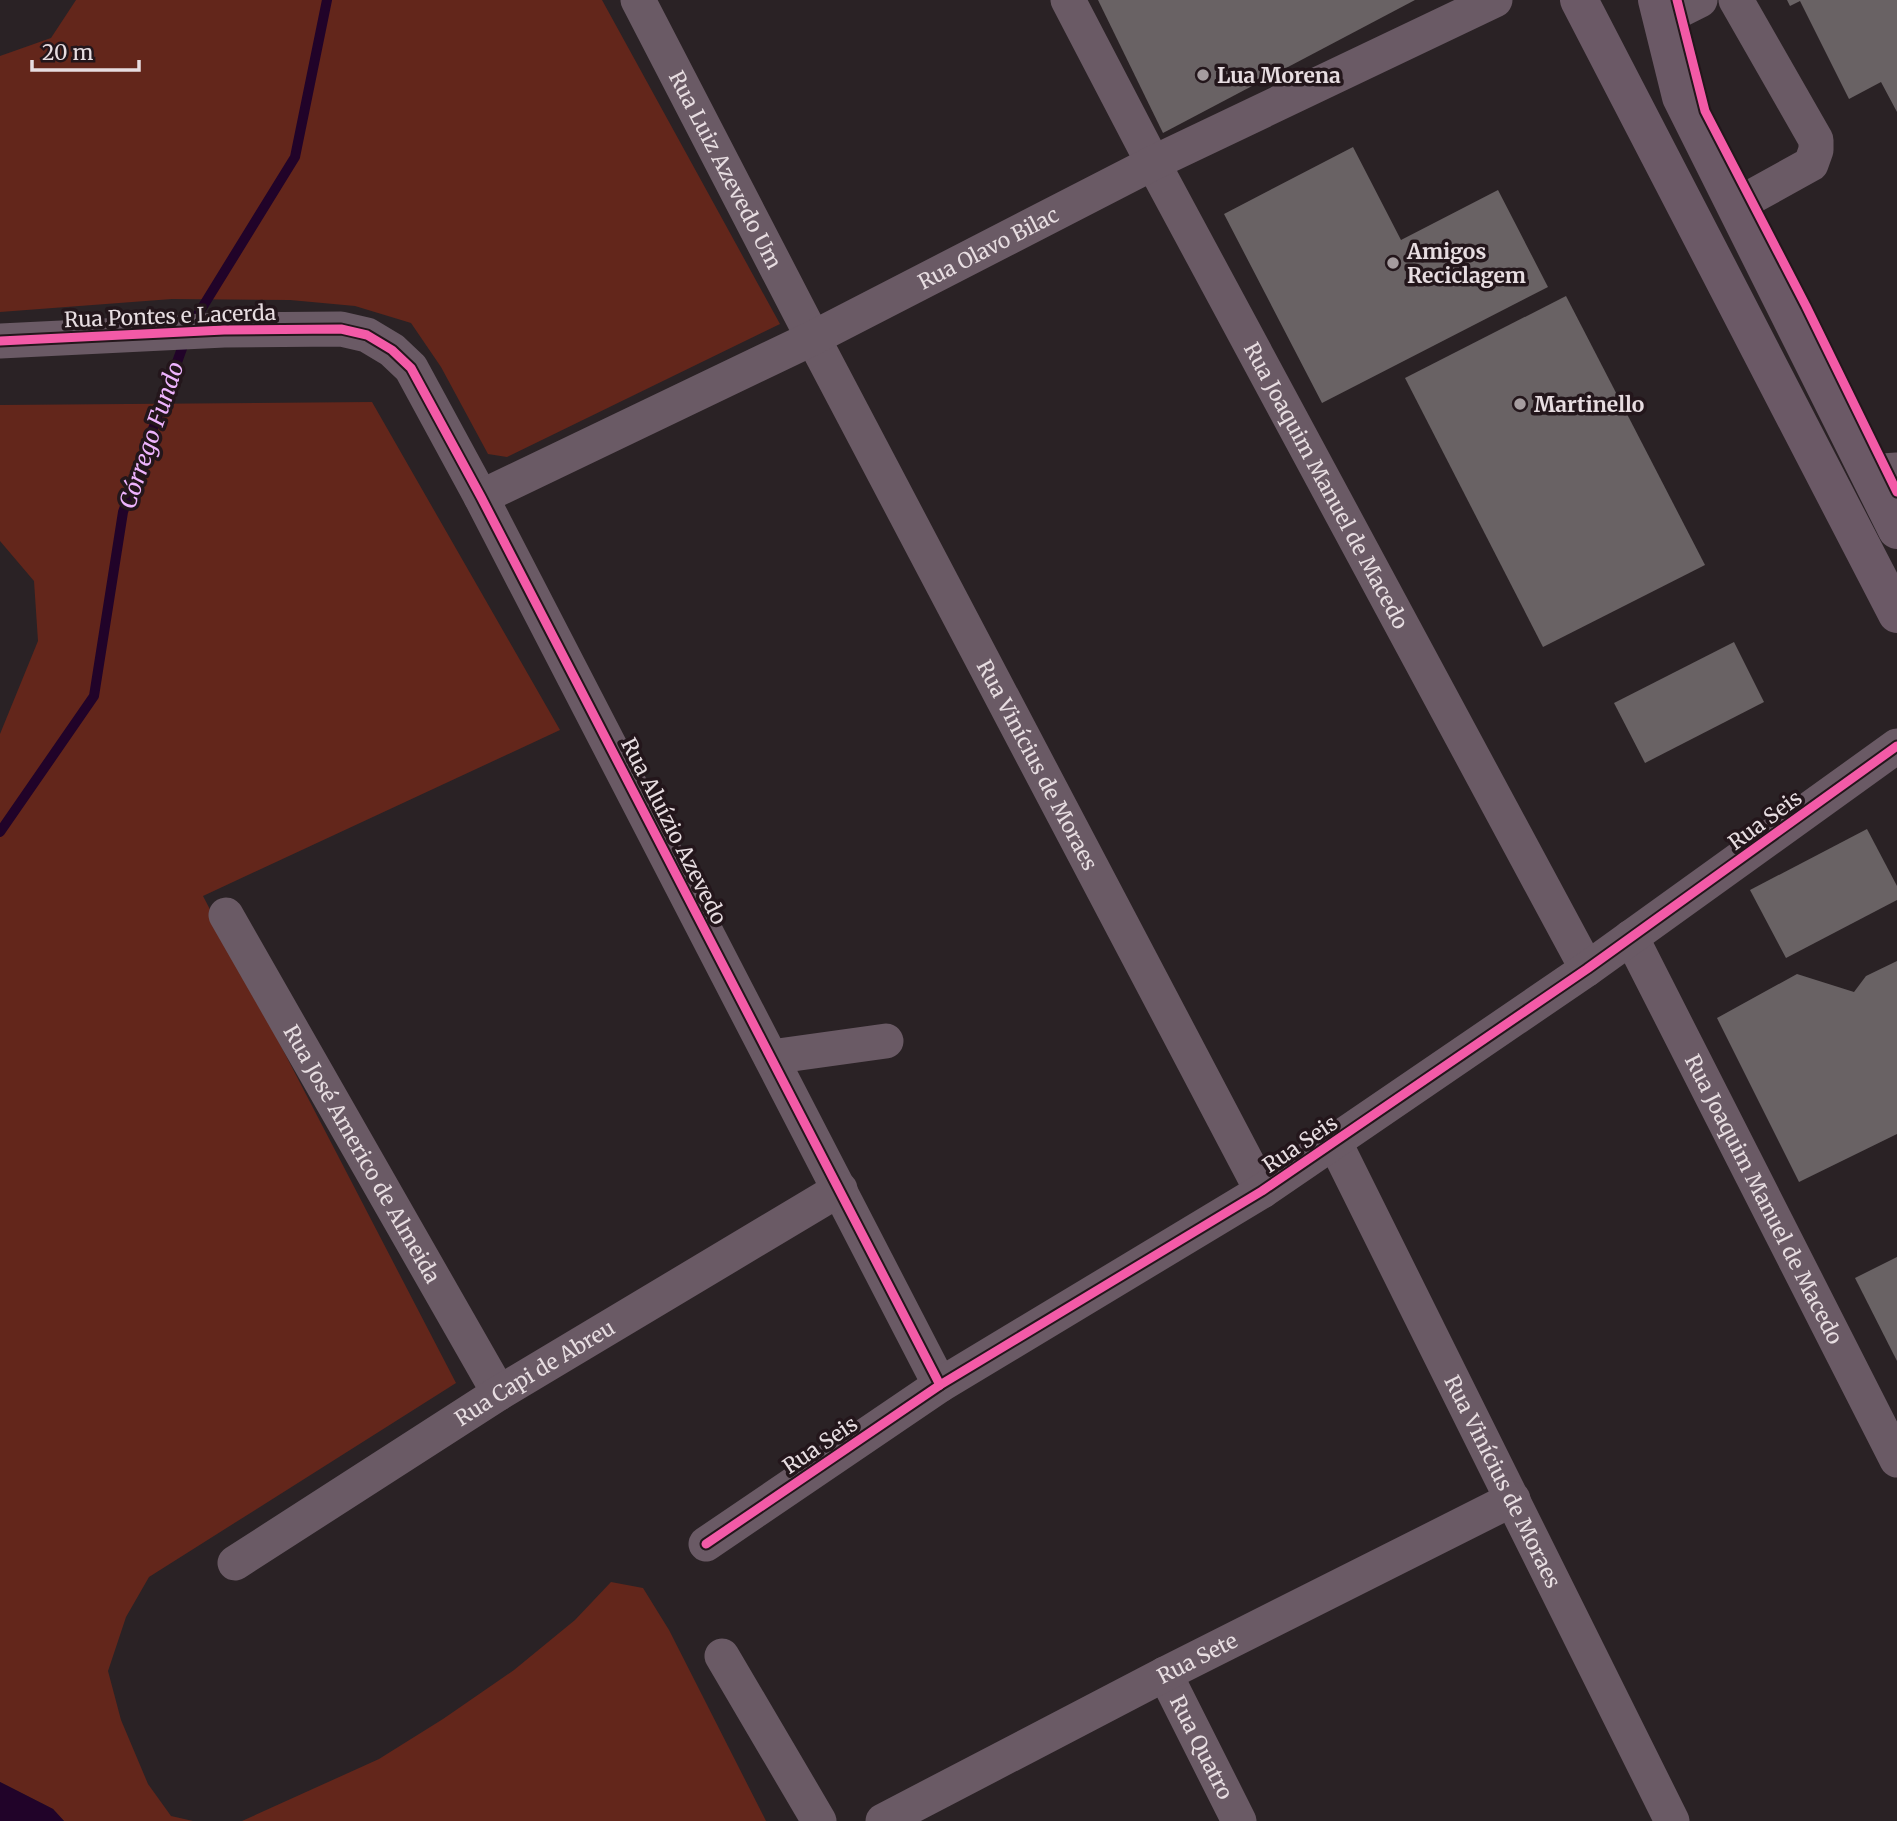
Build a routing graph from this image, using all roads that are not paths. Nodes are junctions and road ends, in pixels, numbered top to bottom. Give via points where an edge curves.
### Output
1 (638, 0) edge
2 (1068, 0) edge
3 (1495, 0) edge
4 (1578, 0) edge
5 (1700, 0) edge
6 (1736, 0) edge
7 (1659, 10) edge
8 (1153, 163) junction
9 (1735, 206) junction
10 (341, 329) joint
11 (813, 338) junction
12 (0, 341) edge
13 (1882, 471) edge
14 (481, 497) junction
15 (1897, 530) edge
16 (1897, 614) edge
17 (1897, 746) edge
18 (226, 915) dead end
19 (1631, 937) junction
20 (1587, 969) junction
21 (886, 1041) dead end
22 (771, 1058) junction
23 (1334, 1141) junction
24 (840, 1189) junction
25 (1262, 1191) junction
26 (940, 1385) junction
27 (499, 1393) junction
28 (1897, 1460) edge
29 (1513, 1499) junction
30 (706, 1544) dead end
31 (235, 1563) dead end
32 (722, 1656) dead end
33 (1165, 1674) junction
34 (819, 1821) edge
35 (883, 1821) edge
36 (1240, 1821) edge
37 (1672, 1821) edge

1 - 11 street, Rua Luiz Azevedo Um
2 - 8 street, Rua Joaquim Manuel de Macedo
3 - 8 street, Rua Olavo Bilac
4 - 16 main road
5 - 7 street
6 - 9 street via 1816,139 1816,150 1811,164
7 - 9 main road via 1681,97
8 - 11 street, Rua Olavo Bilac
8 - 20 street, Rua Joaquim Manuel de Macedo
9 - 13 main road
10 - 12 street, Rua Pontes e Lacerda
10 - 14 street, Rua Aluízio Azevedo via 367,335 411,369
11 - 14 street, Rua Olavo Bilac
11 - 25 street, Rua Vinícius de Moraes
13 - 15 main road
14 - 22 street, Rua Aluízio Azevedo
17 - 19 street, Rua Seis
18 - 27 street, Rua José Americo de Almeida
19 - 20 street, Rua Seis
19 - 28 street, Rua Joaquim Manuel de Macedo
20 - 23 street, Rua Seis
21 - 22 street
22 - 24 street, Rua Aluízio Azevedo
23 - 25 street, Rua Seis
23 - 29 street, Rua Vinícius de Moraes
24 - 26 street, Rua Aluízio Azevedo
24 - 27 street, Rua Capi de Abreu
25 - 26 street, Rua Seis
26 - 30 street, Rua Seis
27 - 31 street, Rua Capi de Abreu
29 - 33 street, Rua Sete
29 - 37 street, Rua Vinícius de Moraes
32 - 34 street
33 - 35 street, Rua Sete
33 - 36 street, Rua Quatro

